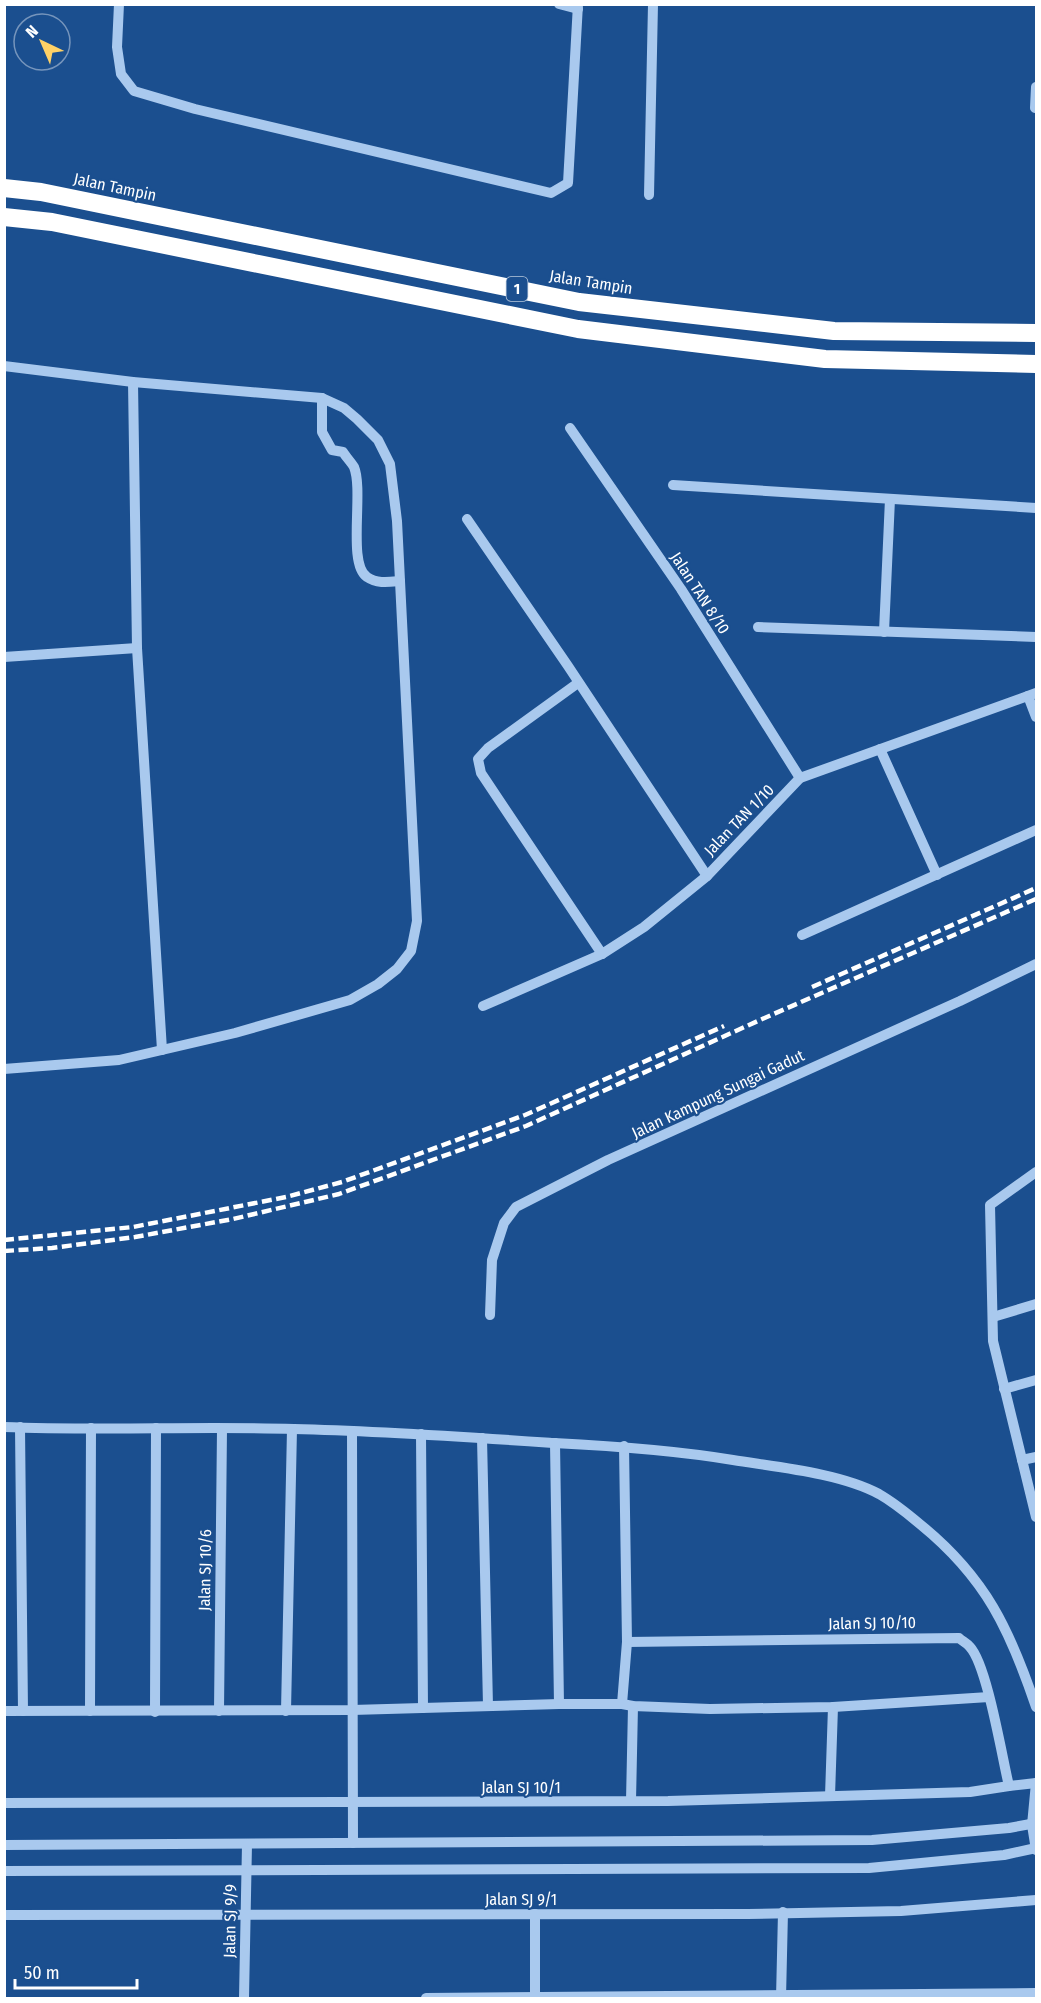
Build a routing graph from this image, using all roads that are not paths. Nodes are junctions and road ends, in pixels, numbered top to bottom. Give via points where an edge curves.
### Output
1 (119, 4) edge
2 (559, 4) edge
3 (653, 4) edge
4 (578, 7) edge
5 (1036, 87) edge
6 (1035, 108) dead end
7 (4, 188) edge
8 (649, 195) dead end
9 (4, 217) edge
10 (1036, 333) edge
11 (1036, 364) edge
12 (4, 366) edge
13 (133, 382) junction
14 (322, 398) junction
15 (570, 428) dead end
16 (674, 485) dead end
17 (890, 499) junction
18 (1036, 508) edge
19 (467, 519) dead end
20 (400, 581) junction
21 (758, 627) dead end
22 (884, 632) junction
23 (1036, 637) edge
24 (137, 648) junction
25 (4, 657) edge
26 (578, 682) junction
27 (1032, 694) edge
28 (1036, 717) edge
29 (880, 749) junction
30 (800, 778) junction
31 (1036, 830) edge
32 (937, 875) junction
33 (707, 876) junction
34 (802, 935) dead end
35 (602, 954) junction
36 (1036, 964) edge
37 (483, 1006) dead end
38 (162, 1050) junction
39 (4, 1069) edge
40 (1036, 1172) edge
41 (1036, 1304) edge
42 (490, 1314) dead end
43 (993, 1317) junction
44 (1036, 1380) edge
45 (1004, 1389) junction
46 (4, 1427) edge
47 (20, 1427) junction
48 (91, 1428) junction
49 (156, 1428) junction
50 (222, 1429) junction
51 (292, 1429) junction
52 (352, 1431) junction
53 (421, 1434) junction
54 (482, 1438) junction
55 (555, 1443) junction
56 (624, 1446) junction
57 (1036, 1457) edge
58 (1022, 1460) junction
59 (1036, 1518) edge
60 (627, 1642) junction
61 (989, 1696) junction
62 (559, 1704) junction
63 (628, 1705) junction
64 (488, 1706) junction
65 (833, 1707) junction
66 (1036, 1707) edge
67 (423, 1708) junction
68 (352, 1710) junction
69 (4, 1711) edge
70 (23, 1711) junction
71 (90, 1711) junction
72 (219, 1711) junction
73 (286, 1711) junction
74 (156, 1712) junction
75 (1036, 1783) edge
76 (1008, 1786) junction
77 (830, 1796) junction
78 (631, 1801) junction
79 (353, 1802) junction
80 (4, 1803) edge
81 (1034, 1824) edge
82 (353, 1843) junction
83 (247, 1844) junction
84 (4, 1845) edge
85 (1036, 1849) edge
86 (245, 1870) junction
87 (4, 1871) edge
88 (1036, 1900) edge
89 (783, 1912) junction
90 (535, 1914) junction
91 (4, 1915) edge
92 (244, 1915) junction
93 (1036, 1993) edge
94 (781, 1997) edge
95 (244, 1998) edge
96 (426, 1998) edge
97 (535, 1998) edge

1 - 4 street via 117,47 121,74 134,91 551,193 568,183
2 - 4 street
3 - 8 street
5 - 6 street
7 - 10 highway, Jalan Tampin / 1 via 41,192 579,302 834,331
9 - 11 highway, 1 via 52,222 578,329 825,359
12 - 13 street
13 - 14 street
13 - 24 street
14 - 20 street via 357,419 378,440 390,464
14 - 20 street via 322,432 332,450 343,452 354,469 358,564 366,577
15 - 30 street, Jalan TAN 8/10 via 681,589
16 - 17 street
17 - 18 street
17 - 22 street
19 - 26 street
20 - 38 street via 417,921 411,951 397,969 350,1000
21 - 22 street
22 - 23 street
24 - 25 street
24 - 38 street
26 - 33 street
26 - 35 street via 478,759 481,773
27 - 28 street
27 - 29 street, Jalan TAN 1/10
29 - 30 street, Jalan TAN 1/10
29 - 32 street
30 - 33 street, Jalan TAN 1/10
31 - 32 street
32 - 34 street
33 - 35 street, Jalan TAN 1/10 via 644,927
35 - 37 street, Jalan TAN 1/10
36 - 42 street, Jalan Kampung Sungai Gadut via 608,1160 516,1207 504,1223 492,1260
38 - 39 street via 119,1060
40 - 43 street via 990,1205
41 - 43 street
43 - 45 street via 993,1341
44 - 45 street
45 - 58 street
46 - 47 street
47 - 48 street
47 - 70 street
48 - 49 street
48 - 71 street
49 - 50 street
49 - 74 street
50 - 51 street
50 - 72 street, Jalan SJ 10/6
51 - 52 street
51 - 73 street
52 - 53 street
52 - 68 street
53 - 54 street
53 - 67 street
54 - 55 street
54 - 64 street
55 - 56 street
55 - 62 street
56 - 60 street
56 - 66 street via 836,1478 878,1494 936,1537 987,1595 1022,1665
57 - 58 street
58 - 59 street
60 - 61 street, Jalan SJ 10/10 via 959,1638 978,1661
60 - 63 street
61 - 65 street
61 - 76 street, Jalan SJ 10/10
62 - 63 street
62 - 64 street
63 - 65 street via 710,1709
63 - 78 street
64 - 67 street
65 - 77 street
67 - 68 street
68 - 73 street
68 - 79 street
69 - 70 street
70 - 71 street
71 - 74 street
72 - 73 street
72 - 74 street
75 - 76 street, Jalan SJ 10/1
75 - 81 street
76 - 77 street, Jalan SJ 10/1 via 970,1792
77 - 78 street, Jalan SJ 10/1
78 - 79 street, Jalan SJ 10/1
79 - 80 street, Jalan SJ 10/1
79 - 82 street
81 - 82 street via 872,1840
81 - 85 street
82 - 83 street
83 - 84 street
83 - 86 street, Jalan SJ 9/9
85 - 86 street via 868,1868
86 - 87 street
86 - 92 street, Jalan SJ 9/9
88 - 89 street, Jalan SJ 9/1 via 901,1911
89 - 90 street, Jalan SJ 9/1
89 - 94 street
90 - 92 street, Jalan SJ 9/1
90 - 97 street
91 - 92 street, Jalan SJ 9/1
92 - 95 street, Jalan SJ 9/9
93 - 94 street
94 - 97 street
96 - 97 street

